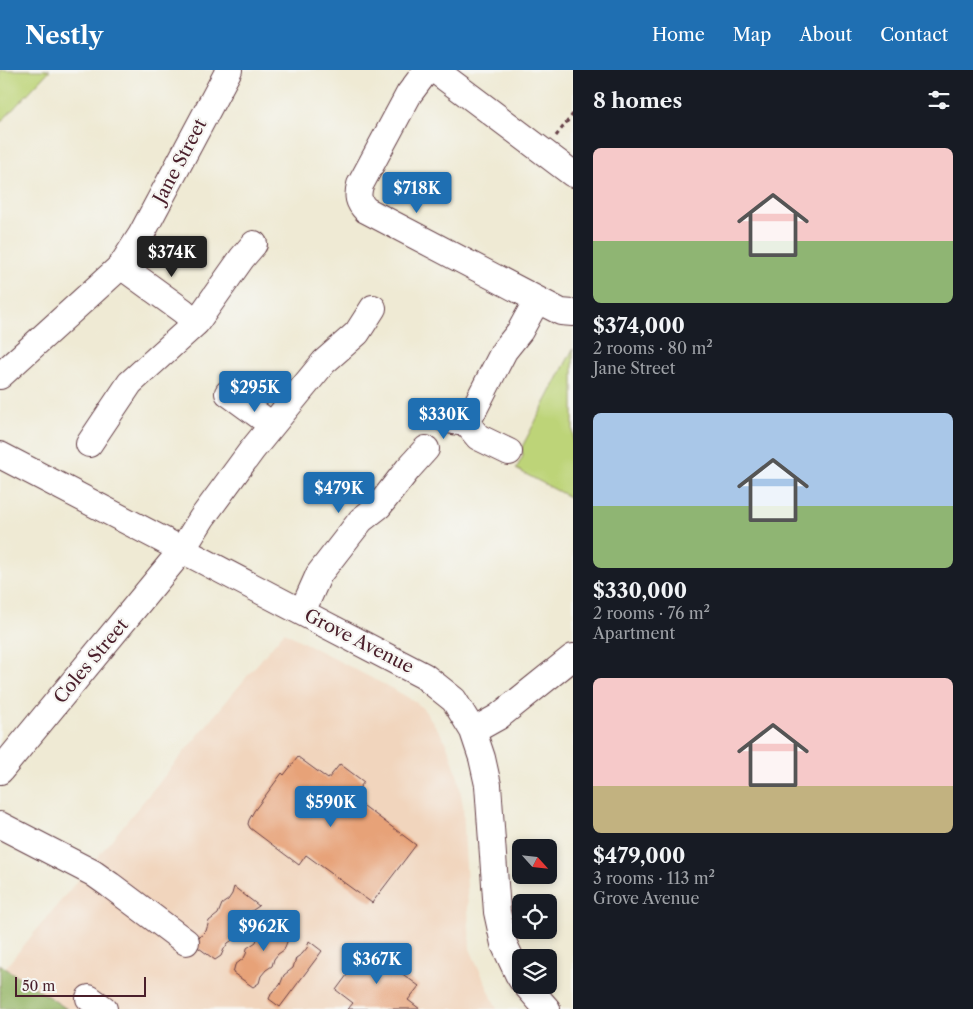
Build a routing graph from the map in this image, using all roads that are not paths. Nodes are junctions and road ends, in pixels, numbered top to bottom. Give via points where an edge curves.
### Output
1 (229, 70) edge
2 (427, 70) edge
3 (435, 70) edge
4 (573, 174) edge
5 (254, 244) dead end
6 (121, 266) junction
7 (537, 300) junction
8 (374, 308) dead end
9 (573, 313) edge
10 (196, 323) junction
11 (0, 376) edge
12 (228, 393) dead end
13 (430, 412) dead end
14 (469, 423) junction
15 (272, 425) junction
16 (89, 444) dead end
17 (426, 449) dead end
18 (509, 452) dead end
19 (0, 455) edge
20 (182, 550) junction
21 (302, 612) junction
22 (573, 657) edge
23 (473, 731) junction
24 (0, 771) edge
25 (0, 825) edge
26 (186, 942) dead end
27 (512, 961) edge
28 (534, 994) edge
29 (547, 1009) edge

1 - 6 street, Jane Street via 141,235
2 - 7 street via 410,94 360,185 359,203 366,210
3 - 4 street
5 - 10 street
6 - 10 street
6 - 11 street, Jane Street
7 - 9 street via 561,312
7 - 14 street via 520,331 504,351
8 - 15 street, Coles Street via 357,333 324,362
10 - 16 street via 130,383
12 - 15 street
13 - 14 street via 446,420
14 - 18 street via 478,437
15 - 20 street, Coles Street
17 - 21 street via 379,506 361,520 319,574
19 - 20 street, Grove Avenue
20 - 21 street, Grove Avenue
20 - 24 street, Coles Street
21 - 23 street, Grove Avenue via 424,676 454,700
22 - 23 street via 498,717
23 - 27 street, Grove Avenue via 488,785 497,912 504,944
25 - 26 street via 93,873
28 - 29 street

